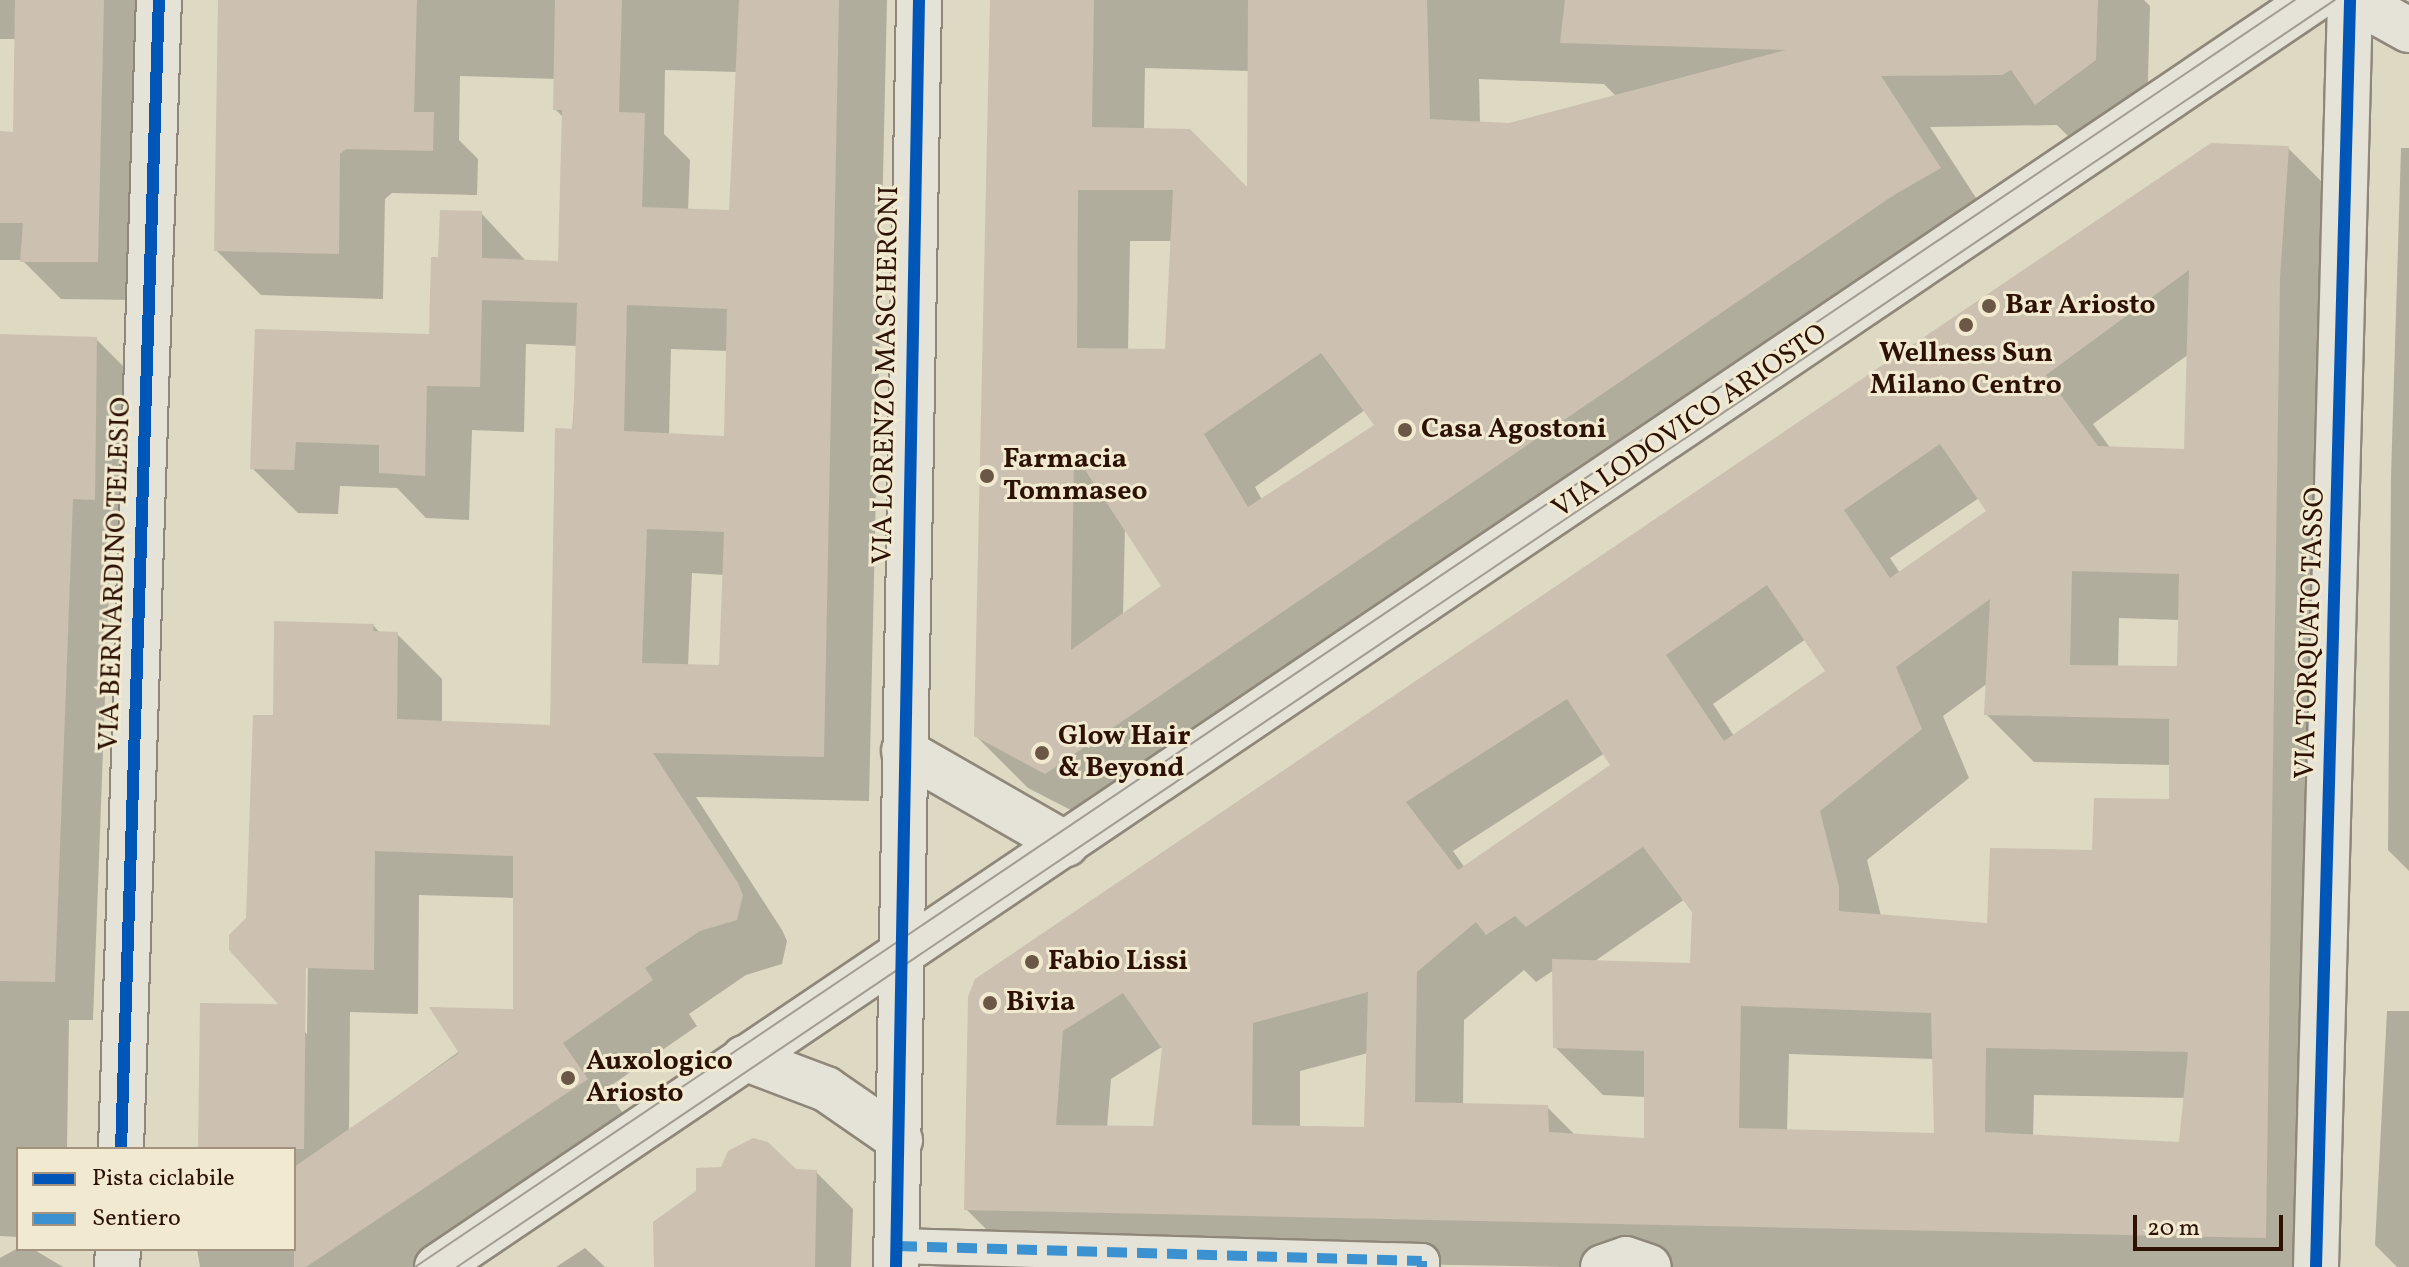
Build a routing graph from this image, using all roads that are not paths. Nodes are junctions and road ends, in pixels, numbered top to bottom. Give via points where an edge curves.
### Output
1 (159, 0) edge
2 (919, 0) edge
3 (2313, 0) edge
4 (2350, 0) edge
5 (2368, 0) edge
6 (2409, 30) edge
7 (904, 751) junction
8 (1066, 844) junction
9 (901, 951) junction
10 (744, 1058) junction
11 (900, 1140) junction
12 (121, 1147) edge
13 (896, 1256) edge
14 (437, 1267) edge
15 (1422, 1267) edge
16 (1603, 1267) edge
17 (1649, 1267) edge
18 (2316, 1267) edge

1 - 12 street, VIA BERNARDINO TELESIO
2 - 7 street, VIA LORENZO MASCHERONI
3 - 8 street, VIA LODOVICO ARIOSTO
4 - 18 street, VIA TORQUATO TASSO
5 - 6 street via 2378,13
7 - 8 street
7 - 9 street, VIA LORENZO MASCHERONI via 907,867
8 - 9 street, VIA LODOVICO ARIOSTO
9 - 10 street, VIA LODOVICO ARIOSTO
9 - 11 street, VIA LORENZO MASCHERONI
10 - 11 street via 826,1089
10 - 14 street
11 - 13 street
13 - 15 street via 1422,1261
16 - 17 street via 1626,1259

